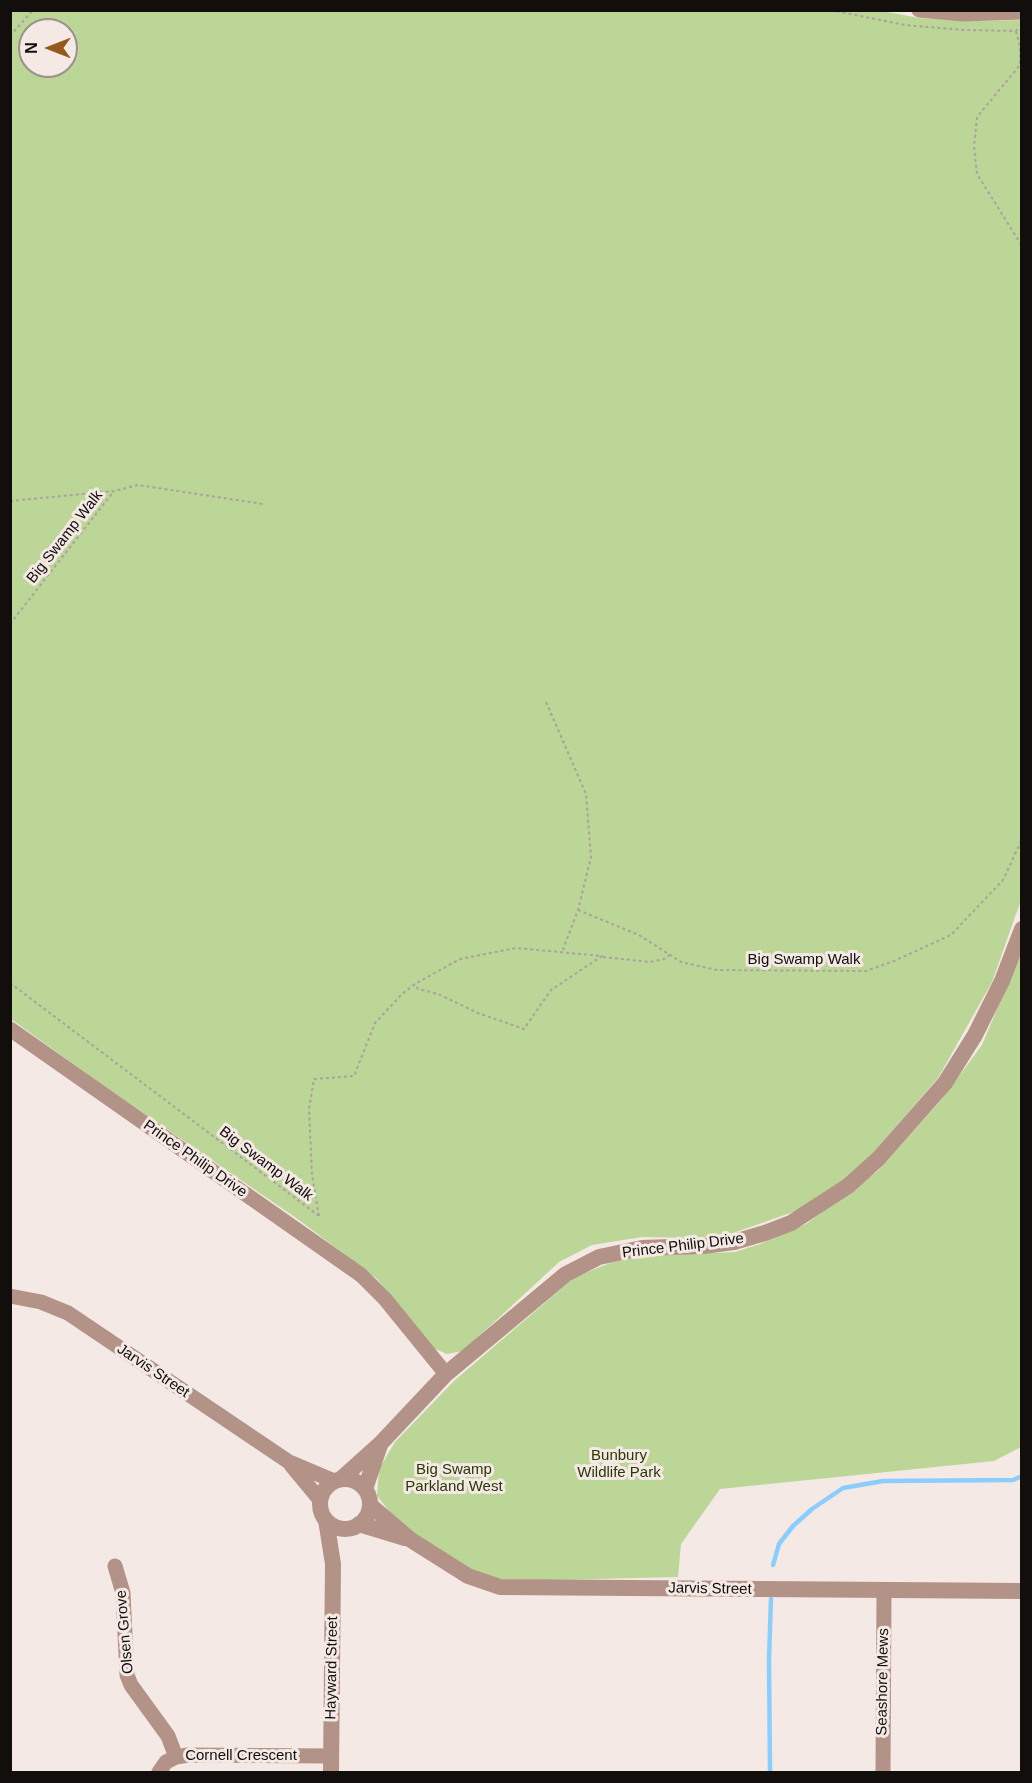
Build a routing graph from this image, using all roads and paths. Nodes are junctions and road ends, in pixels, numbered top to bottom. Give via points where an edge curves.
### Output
1 (33, 10) edge
2 (918, 10) edge
3 (1022, 12) edge
4 (1016, 31) dead end
5 (10, 36) edge
6 (1022, 246) edge
7 (114, 490) junction
8 (10, 501) edge
9 (263, 504) dead end
10 (10, 624) edge
11 (546, 702) dead end
12 (1022, 839) edge
13 (578, 910) junction
14 (1022, 929) edge
15 (562, 952) junction
16 (670, 955) junction
17 (602, 957) junction
18 (10, 983) edge
19 (416, 984) junction
20 (10, 1029) edge
21 (10, 1296) edge
22 (446, 1374) junction
23 (380, 1444) junction
24 (289, 1462) junction
25 (337, 1480) junction
26 (365, 1489) junction
27 (320, 1500) junction
28 (370, 1505) junction
29 (326, 1520) junction
30 (353, 1526) junction
31 (411, 1540) junction
32 (333, 1564) junction
33 (115, 1566) dead end
34 (884, 1591) junction
35 (1022, 1591) edge
36 (176, 1756) junction
37 (331, 1764) edge
38 (159, 1773) edge
39 (884, 1773) edge

1 - 5 path
2 - 3 street via 964,14
4 - 6 path via 1020,65 977,117 974,146 977,174
7 - 8 path, Big Swamp Walk
7 - 9 path, Big Swamp Walk via 138,485
7 - 10 path, Big Swamp Walk
11 - 13 path via 586,794 591,857
12 - 16 path, Big Swamp Walk via 1003,880 951,935 866,971 717,970 681,962
13 - 15 path
13 - 16 path, Big Swamp Walk via 639,935
14 - 22 street, Prince Philip Drive via 975,1035 945,1083 879,1159 848,1186 791,1223 734,1242 642,1248 599,1257 566,1274
15 - 17 path, Big Swamp Walk
15 - 19 path, Big Swamp Walk via 516,948 459,959
16 - 17 path, Big Swamp Walk via 650,962
17 - 19 path via 551,990 524,1029 418,989
18 - 19 path, Big Swamp Walk via 319,1216 312,1176 309,1109 314,1079 354,1076 375,1023
20 - 22 street, Prince Philip Drive via 361,1275
21 - 24 street, Jarvis Street via 68,1313
22 - 23 street, Prince Philip Drive
23 - 25 street, Prince Philip Drive
23 - 26 street, Prince Philip Drive
24 - 25 street, Jarvis Street
24 - 27 street, Jarvis Street
25 - 26 street via 354,1480
25 - 27 street via 327,1486
26 - 28 street
27 - 29 street
28 - 30 street via 369,1512
28 - 31 street, Jarvis Street
29 - 30 street via 339,1528
29 - 32 street, Hayward Street
30 - 31 street, Jarvis Street
30 - 32 street, Hayward Street
31 - 34 street, Jarvis Street via 468,1576 500,1587
32 - 37 street, Hayward Street
33 - 36 street, Olsen Grove via 123,1593 127,1676 168,1736
34 - 35 street, Jarvis Street
34 - 39 street, Seashore Mews
36 - 37 street, Cornell Crescent
36 - 38 street, Cornell Crescent

